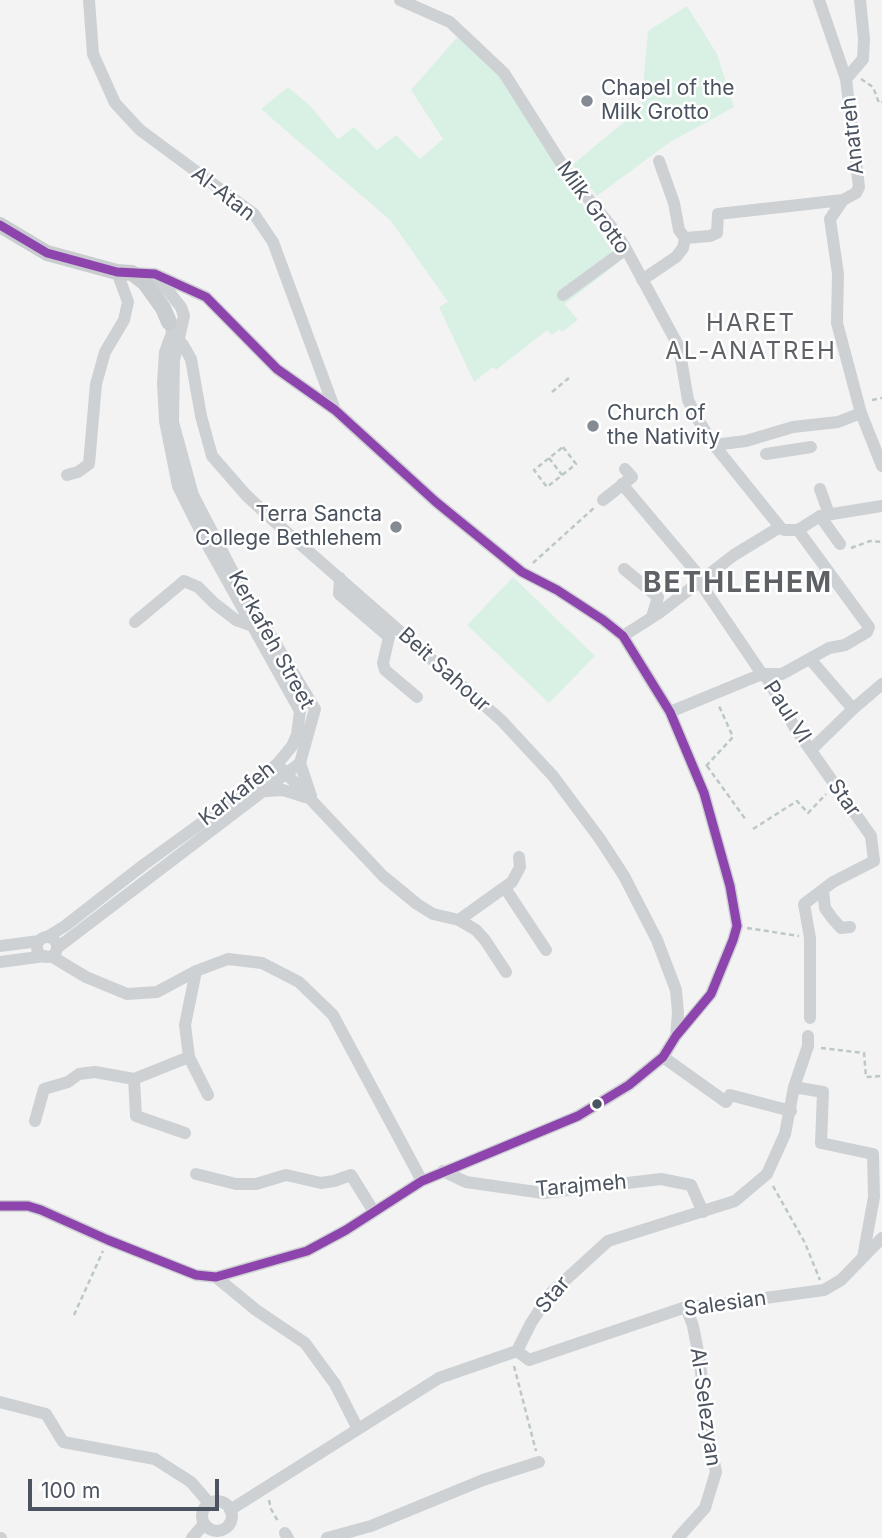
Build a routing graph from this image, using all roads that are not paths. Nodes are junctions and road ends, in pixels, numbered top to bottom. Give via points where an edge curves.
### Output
1 (89, 0) edge
2 (400, 0) edge
3 (819, 0) edge
4 (860, 0) edge
5 (849, 76) junction
6 (659, 161) dead end
7 (843, 200) junction
8 (0, 225) edge
9 (685, 238) junction
10 (625, 249) junction
11 (125, 273) junction
12 (155, 274) junction
13 (642, 280) junction
14 (564, 295) dead end
15 (206, 297) junction
16 (177, 302) junction
17 (173, 332) junction
18 (335, 410) junction
19 (861, 413) junction
20 (714, 445) junction
21 (811, 447) dead end
22 (766, 454) dead end
23 (882, 466) edge
24 (625, 469) dead end
25 (67, 475) dead end
26 (622, 484) junction
27 (820, 489) dead end
28 (606, 493) road end
29 (882, 506) edge
30 (824, 515) junction
31 (780, 527) junction
32 (798, 530) junction
33 (846, 546) road end
34 (624, 569) dead end
35 (340, 578) junction
36 (702, 579) junction
37 (652, 617) junction
38 (135, 622) dead end
39 (258, 624) junction
40 (623, 636) junction
41 (810, 659) junction
42 (762, 674) junction
43 (882, 684) edge
44 (417, 697) dead end
45 (853, 709) junction
46 (670, 712) junction
47 (811, 750) junction
48 (300, 763) junction
49 (282, 769) junction
50 (264, 792) junction
51 (314, 803) junction
52 (519, 857) dead end
53 (878, 857) edge
54 (505, 888) junction
55 (823, 890) junction
56 (459, 920) junction
57 (850, 927) dead end
58 (43, 939) junction
59 (0, 946) edge
60 (546, 950) dead end
61 (51, 954) junction
62 (0, 962) edge
63 (196, 971) junction
64 (506, 972) dead end
65 (810, 1018) dead end
66 (676, 1036) junction
67 (808, 1041) road end
68 (189, 1058) junction
69 (663, 1058) junction
70 (134, 1079) junction
71 (794, 1087) junction
72 (208, 1095) dead end
73 (791, 1111) junction
74 (35, 1121) dead end
75 (185, 1133) dead end
76 (443, 1171) junction
77 (196, 1174) dead end
78 (422, 1181) junction
79 (0, 1206) edge
80 (374, 1212) junction
81 (703, 1212) junction
82 (882, 1238) edge
83 (863, 1258) junction
84 (216, 1277) junction
85 (686, 1307) junction
86 (513, 1352) junction
87 (0, 1402) edge
88 (358, 1429) junction
89 (539, 1462) road end
90 (209, 1503) junction
91 (230, 1510) junction
92 (204, 1524) junction
93 (226, 1534) edge
94 (192, 1538) edge
95 (327, 1538) edge
96 (678, 1538) edge

1 - 18 street, Al-Atan via 93,54 115,103 140,130 254,214 273,242
2 - 10 street, Milk Grotto via 450,22 504,73 561,163
3 - 5 street, Anatreh
4 - 5 street via 863,59
5 - 7 street, Anatreh via 859,187
6 - 9 street
7 - 9 street via 718,214 717,233
7 - 19 street, Anatreh via 830,219 838,274 837,323
8 - 11 main road via 47,253
9 - 13 street via 676,257
10 - 13 street, Milk Grotto
10 - 14 street
11 - 12 street
11 - 17 main road via 145,283
11 - 25 street via 128,302 96,384 89,464
12 - 15 street
12 - 16 street
13 - 20 street, Milk Grotto via 679,346 688,400
15 - 16 street
15 - 18 street via 277,369
16 - 17 street via 170,310
16 - 17 street via 184,316
17 - 35 street, Beit Sahour via 191,359 212,456 246,495
17 - 39 street, Karkafeh via 165,352 163,383 178,486 208,547
18 - 40 street via 522,572 557,590
19 - 20 street via 838,422
19 - 23 street, Anatreh
20 - 31 street, Milk Grotto
21 - 22 street
24 - 26 street via 632,477
26 - 28 street
26 - 36 street, Paul VI
27 - 30 street
29 - 30 street
30 - 32 street
30 - 33 street
31 - 32 street
31 - 36 street
32 - 41 street via 869,627 845,645
34 - 37 street via 658,597
35 - 44 street via 338,594 389,637 385,670
35 - 66 street, Beit Sahour via 501,720 553,776 600,839 657,940 676,990
36 - 37 street
36 - 42 street, Paul VI via 701,584
37 - 40 street
38 - 39 street via 184,581 198,587 236,620
39 - 48 street, Kerkafeh Street via 315,709
39 - 49 street, Karkafeh via 300,711 298,735
40 - 46 street
41 - 42 street via 782,674
41 - 45 street
42 - 46 street
42 - 47 street, Paul VI
43 - 45 street
45 - 47 street
46 - 66 street via 704,793 737,926 711,994
47 - 53 street, Star via 871,836
48 - 49 street
48 - 51 street
49 - 50 street
49 - 51 street
49 - 58 street, Karkafeh
50 - 51 street via 291,791
50 - 61 street
51 - 56 street via 401,892 433,914
52 - 54 street via 517,874
53 - 55 street, Star
54 - 56 street
54 - 60 street
55 - 57 street via 825,908 832,918 841,928
55 - 65 street, Star via 804,904 810,938
56 - 64 street via 476,930
58 - 59 street, Karkafeh
58 - 61 street via 54,941
61 - 62 street
61 - 63 street via 86,977 127,994 157,992
63 - 68 street via 186,1025
63 - 78 street via 228,959 244,960 262,962 299,982 333,1015
66 - 69 street
67 - 71 street, Star
68 - 70 street
68 - 72 street
69 - 73 street via 726,1102 730,1096
69 - 76 street via 629,1086 578,1116
70 - 74 street via 79,1074 44,1089
70 - 75 street via 136,1116
71 - 73 street, Star
71 - 83 street via 823,1092 821,1143 873,1154 874,1197
73 - 81 street, Star via 767,1174 735,1201
76 - 78 street
76 - 81 street, Tarajmeh via 466,1182 543,1193 661,1179 691,1185
77 - 80 street via 236,1184 256,1184 286,1175 321,1182 351,1175
78 - 80 street
79 - 84 street via 28,1206 196,1275
80 - 84 street via 307,1251
81 - 86 street, Star via 608,1241 550,1294
82 - 83 street, Salesian
83 - 85 street, Salesian via 824,1290
84 - 88 street via 305,1343
85 - 86 street, Salesian via 529,1360
85 - 96 street, Al-Selezyan via 700,1362 716,1472 705,1508
86 - 88 street via 439,1378
87 - 90 street via 46,1414 63,1441 155,1459 191,1482
88 - 91 street
89 - 95 street via 371,1526
90 - 91 street via 223,1503
90 - 92 street via 201,1514
91 - 93 street via 232,1520
92 - 93 street
92 - 94 street

